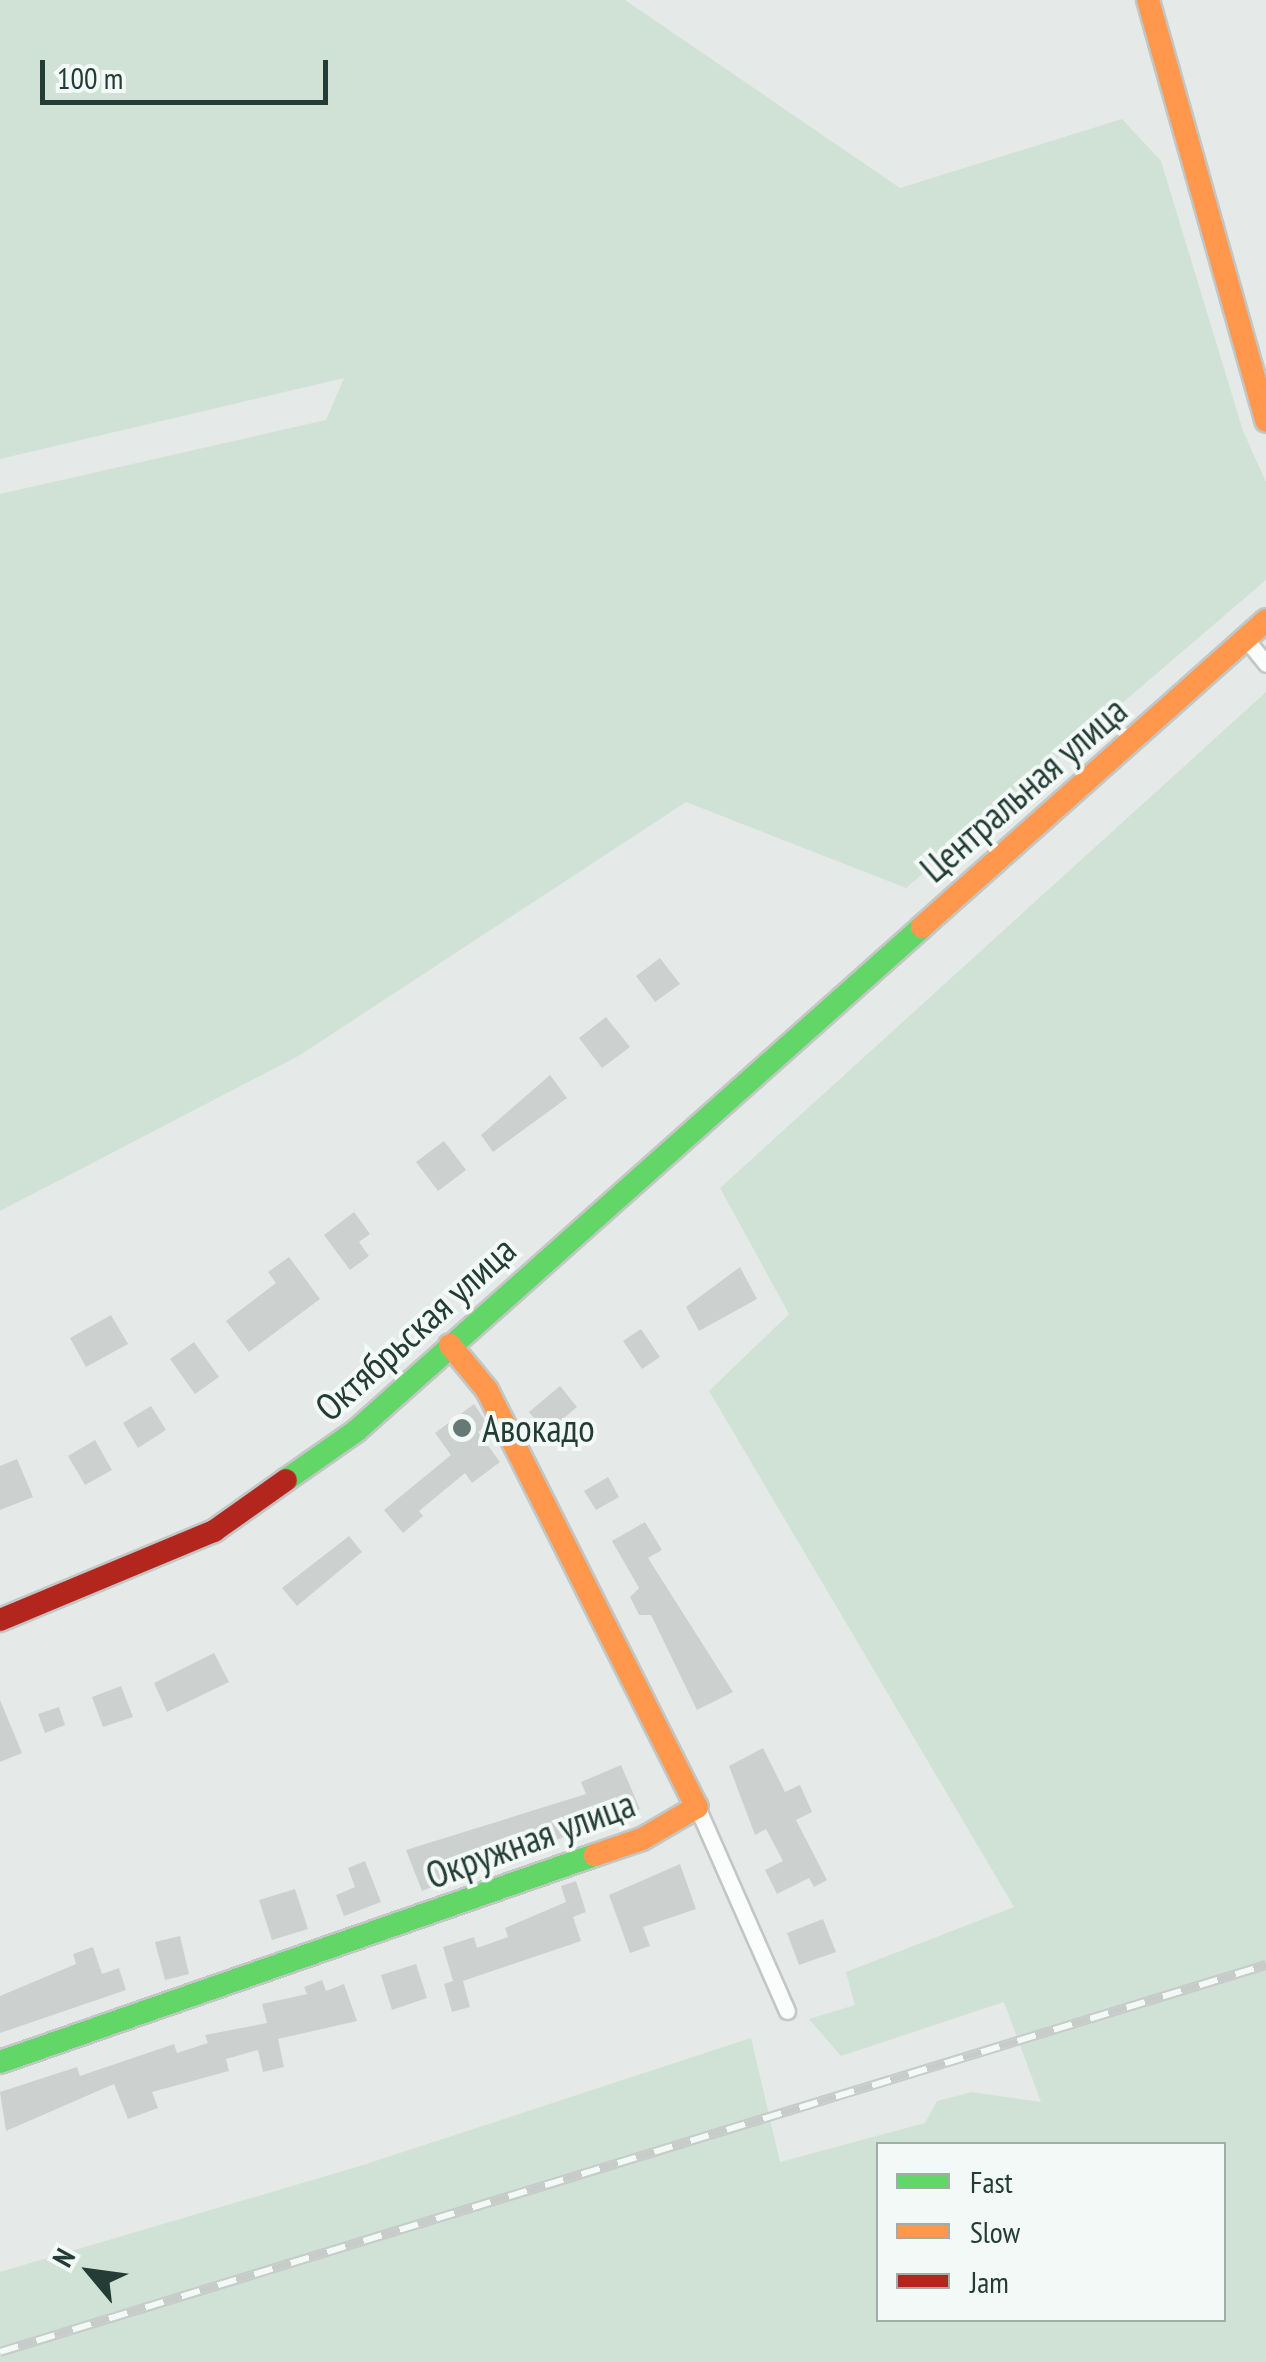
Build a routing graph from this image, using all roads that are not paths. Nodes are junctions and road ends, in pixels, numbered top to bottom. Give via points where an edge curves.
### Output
1 (1148, 0) edge
2 (1266, 421) edge
3 (1266, 620) edge
4 (1246, 639) junction
5 (1266, 664) edge
6 (826, 1009) joint
7 (450, 1345) junction
8 (0, 1620) edge
9 (697, 1807) junction
10 (787, 2011) dead end
11 (0, 2062) edge

1 - 2 street
3 - 4 street, Центральная улица
4 - 5 street
4 - 6 street, Центральная улица
6 - 7 street, Октябрьская улица
7 - 8 street, Октябрьская улица via 356,1431 214,1531
7 - 9 street, Окружная улица via 488,1390
9 - 10 street
9 - 11 street, Окружная улица via 642,1840

